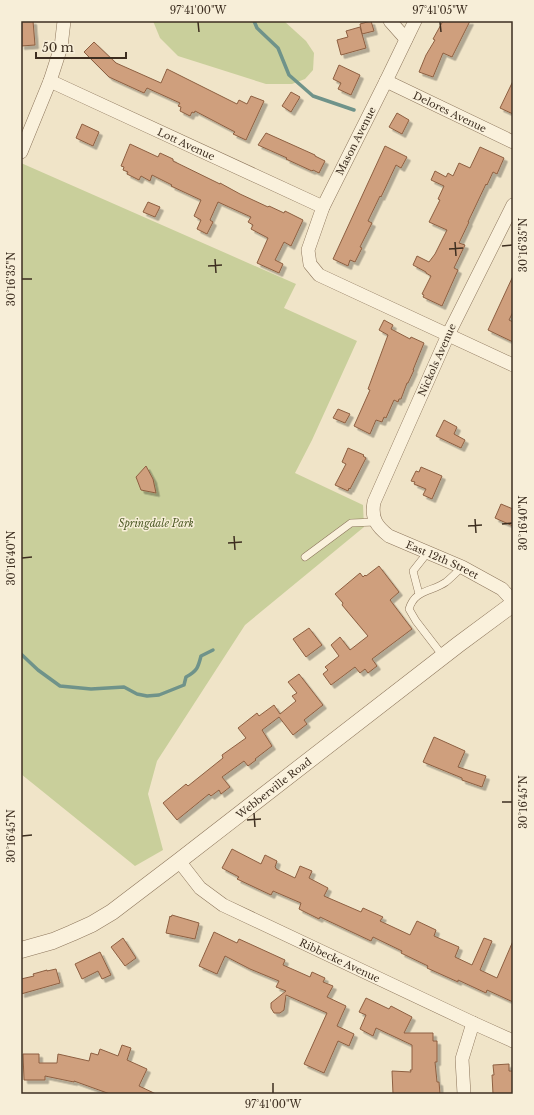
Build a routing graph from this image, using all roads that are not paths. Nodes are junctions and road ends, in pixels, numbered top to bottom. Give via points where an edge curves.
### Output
1 (64, 21) edge
2 (390, 21) edge
3 (415, 21) edge
4 (406, 39) junction
5 (50, 81) junction
6 (386, 81) junction
7 (513, 142) edge
8 (21, 152) edge
9 (513, 205) edge
10 (323, 206) junction
11 (448, 335) junction
12 (513, 365) edge
13 (375, 520) junction
14 (428, 552) junction
15 (305, 557) dead end
16 (462, 567) junction
17 (419, 594) junction
18 (513, 602) edge
19 (443, 656) junction
20 (179, 862) junction
21 (21, 950) edge
22 (473, 1024) junction
23 (513, 1041) edge
24 (464, 1094) edge

1 - 5 street via 61,47
2 - 4 street
3 - 4 street, Mason Avenue
4 - 6 street, Mason Avenue
5 - 8 street
5 - 10 street, Lott Avenue
6 - 7 street, Delores Avenue
6 - 10 street, Mason Avenue
9 - 11 street, Nickols Avenue
10 - 11 street, Mason Avenue via 308,250 310,264 319,275
11 - 12 street
11 - 13 street, Nickols Avenue via 374,502
13 - 14 street, East 12th Street via 389,536
13 - 15 lane via 351,523
14 - 16 street, East 12th Street
14 - 17 lane via 413,571
16 - 17 lane via 445,583
16 - 18 street, East 12th Street via 502,589
17 - 19 lane via 409,609
18 - 19 street, Webberville Road
19 - 20 street, Webberville Road
20 - 21 street, Webberville Road via 92,924 53,941
20 - 22 street, Ribbecke Avenue via 200,888 223,905
22 - 23 street, Ribbecke Avenue
22 - 24 street via 462,1058

